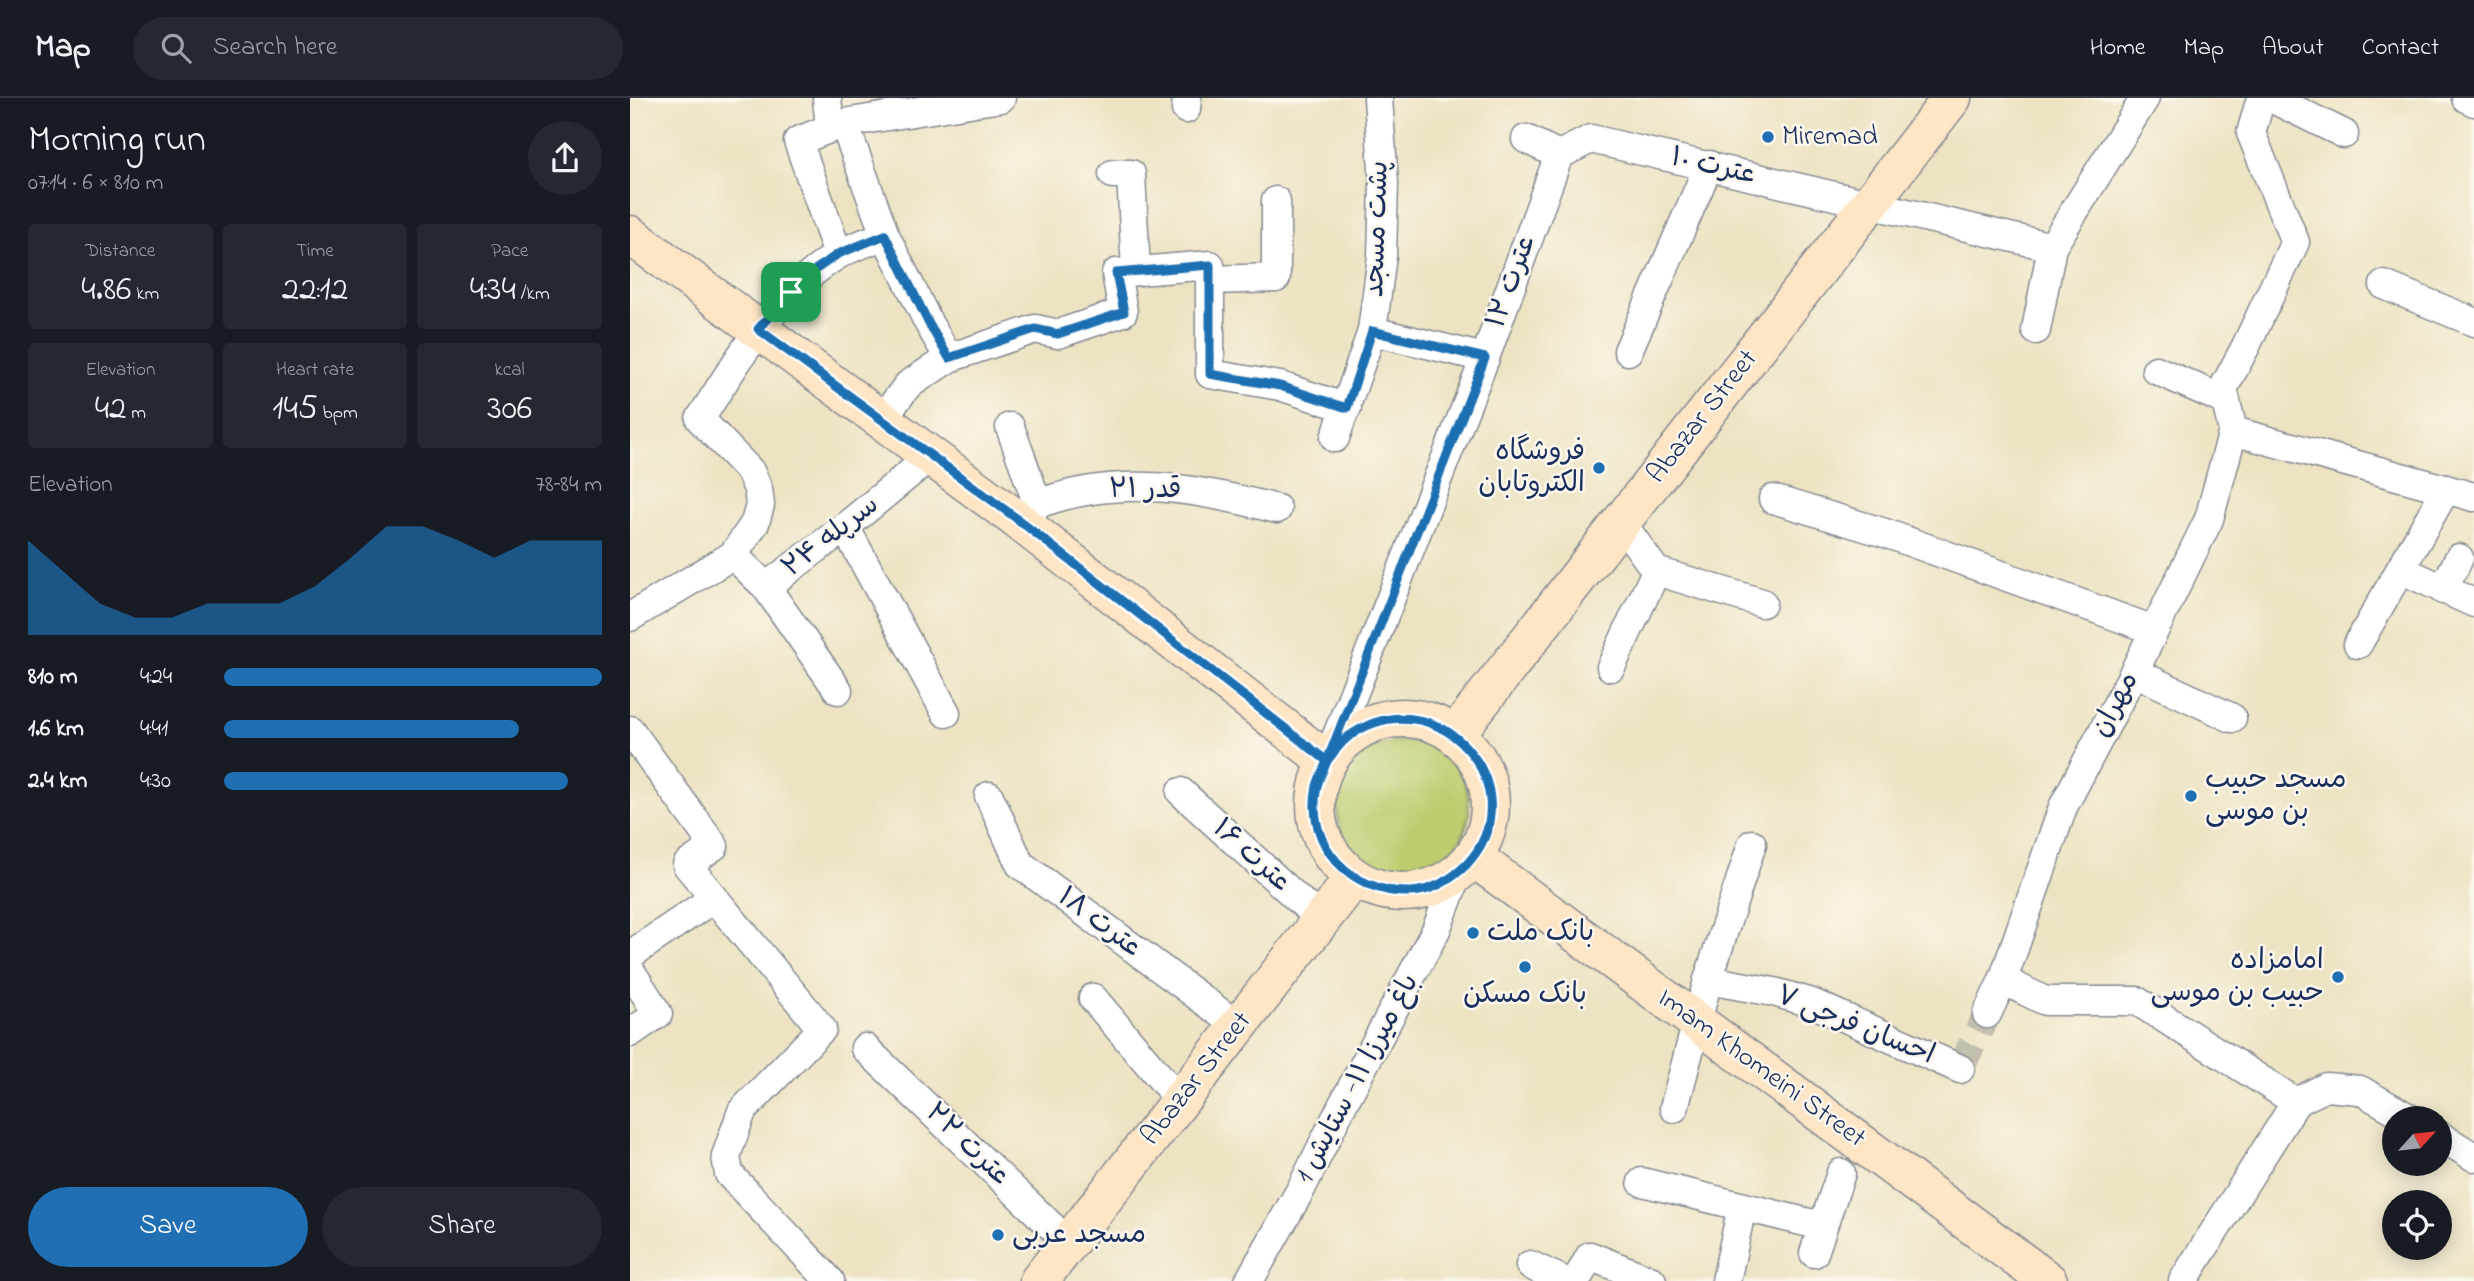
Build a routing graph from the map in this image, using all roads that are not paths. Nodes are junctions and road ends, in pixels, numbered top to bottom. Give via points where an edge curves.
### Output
1 (827, 98) edge
2 (1001, 98) edge
3 (1378, 98) edge
4 (1952, 98) edge
5 (2145, 98) edge
6 (2261, 98) edge
7 (2271, 98) edge
8 (2466, 98) edge
9 (941, 102) edge
10 (2474, 102) edge
11 (837, 126) junction
12 (2344, 134) dead end
13 (1526, 139) dead end
14 (1559, 155) junction
15 (1709, 165) junction
16 (1113, 174) dead end
17 (1276, 201) dead end
18 (1870, 203) junction
19 (630, 235) edge
20 (885, 235) junction
21 (2052, 247) junction
22 (838, 254) junction
23 (1136, 271) junction
24 (1210, 280) junction
25 (2384, 285) dead end
26 (2474, 323) edge
27 (758, 329) junction
28 (2036, 330) dead end
29 (1372, 331) junction
30 (1628, 351) dead end
31 (949, 358) junction
32 (1485, 358) junction
33 (2156, 370) dead end
34 (2226, 401) junction
35 (1347, 408) junction
36 (881, 420) junction
37 (1010, 427) dead end
38 (2233, 431) junction
39 (1335, 439) dead end
40 (931, 456) junction
41 (2446, 489) junction
42 (2474, 496) edge
43 (1773, 499) dead end
44 (1277, 509) dead end
45 (1027, 511) junction
46 (1621, 522) junction
47 (845, 527) junction
48 (733, 555) junction
49 (2459, 558) dead end
50 (2400, 569) junction
51 (1656, 571) junction
52 (766, 587) junction
53 (2444, 590) junction
54 (1762, 603) dead end
55 (2474, 603) edge
56 (630, 617) edge
57 (2154, 630) junction
58 (2358, 644) dead end
59 (1611, 667) dead end
60 (2134, 672) junction
61 (838, 690) dead end
62 (946, 713) dead end
63 (2232, 718) dead end
64 (630, 730) edge
65 (1455, 735) junction
66 (1327, 761) junction
67 (1181, 792) dead end
68 (989, 796) dead end
69 (1752, 845) dead end
70 (1466, 865) junction
71 (1354, 878) junction
72 (714, 898) junction
73 (1321, 920) junction
74 (630, 956) edge
75 (630, 970) edge
76 (1708, 980) junction
77 (2003, 980) junction
78 (1093, 998) dead end
79 (1987, 1014) tunnel mouth
80 (1698, 1022) junction
81 (1238, 1027) junction
82 (630, 1033) edge
83 (865, 1048) dead end
84 (1960, 1069) dead end
85 (1180, 1101) junction
86 (2296, 1102) junction
87 (2388, 1106) edge
88 (1674, 1108) dead end
89 (2452, 1143) edge
90 (2474, 1157) edge
91 (1841, 1173) dead end
92 (1642, 1182) dead end
93 (1742, 1207) junction
94 (1822, 1226) junction
95 (1069, 1243) junction
96 (1814, 1253) dead end
97 (1530, 1265) dead end
98 (830, 1281) edge
99 (1039, 1281) edge
100 (1249, 1281) edge
101 (1564, 1281) edge
102 (1576, 1281) edge
103 (1652, 1281) edge
104 (1726, 1281) edge
105 (2049, 1281) edge
106 (2183, 1281) edge

1 - 11 street
2 - 9 street
3 - 29 street, پشت مسجد via 1384,183 1382,256
4 - 18 main road, Abazar Street
5 - 21 street
6 - 34 street via 2250,133 2295,242 2223,389
7 - 12 street
8 - 10 street
9 - 11 street
11 - 20 street
11 - 22 street via 798,141
13 - 14 street
14 - 15 street, عترت ۱۰ via 1591,139
14 - 32 street, عترت ۱۲
15 - 18 street, عترت ۱۰
15 - 30 street
16 - 23 street via 1131,174
17 - 24 street via 1276,278
18 - 21 street, عترت ۱۰
18 - 46 main road, Abazar Street
19 - 27 main road
20 - 22 street
20 - 31 street
21 - 28 street
22 - 27 street via 791,292
23 - 24 street via 1210,265
23 - 31 street via 1116,273 1124,312 1058,334 1035,329
24 - 35 street via 1210,374 1280,386
25 - 26 street
27 - 36 main road
27 - 48 street via 700,419 750,471 758,489 755,523
29 - 32 street
29 - 35 street, پشت مسجد
31 - 36 street via 908,385
32 - 66 street, عترت ۱۲
33 - 34 street
34 - 38 street
35 - 39 street, پشت مسجد
36 - 40 main road
37 - 45 street
38 - 41 street
38 - 57 street, مهران via 2210,519
40 - 45 main road
40 - 47 street, سرپله ۲۴
41 - 42 street
41 - 50 street
43 - 57 street via 1885,533
44 - 45 street, قدر ۲۱ via 1210,492 1122,487 1088,491
45 - 66 main road
46 - 51 street
46 - 65 main road, Abazar Street
47 - 52 street, سرپله ۲۴
47 - 62 street
48 - 52 street, سرپله ۲۴
48 - 56 street
49 - 53 street
50 - 53 street
50 - 58 street
51 - 54 street
51 - 59 street
52 - 61 street
53 - 55 street
57 - 60 street, مهران
60 - 63 street
60 - 77 street, مهران via 2063,807
64 - 72 street via 714,846 687,865
65 - 66 main road via 1429,722 1399,718 1371,723 1346,738
65 - 70 main road via 1474,754 1486,779 1490,806 1486,832
66 - 71 main road via 1317,786 1315,812 1321,837 1335,860
67 - 73 street, عترت ۱۶
68 - 81 street, عترت ۱۸ via 1020,864
69 - 76 street
70 - 71 main road via 1439,885 1418,892 1374,888
70 - 80 main road, Imam Khomeini Street
70 - 100 street, باغ میرزا ۱۱- ستایش 1 via 1300,1191
71 - 73 main road, Abazar Street
72 - 74 street
72 - 98 street via 822,1029 742,1111 726,1156 729,1174
73 - 81 main road, Abazar Street
75 - 82 street via 658,1014
76 - 80 street
76 - 84 street, احسان فرجی ۷ via 1812,1003
77 - 79 street, مهران
77 - 86 street via 2045,1001 2137,1001
78 - 85 street
80 - 88 street
80 - 105 main road, Imam Khomeini Street
81 - 85 main road, Abazar Street
83 - 95 street, عترت ۲۲
85 - 95 main road, Abazar Street
86 - 87 street via 2326,1087 2360,1090
86 - 106 street
89 - 90 street
91 - 94 street
92 - 93 street
93 - 94 street
93 - 104 street
94 - 96 street
95 - 99 main road, Abazar Street
97 - 101 street
102 - 103 street via 1590,1256

